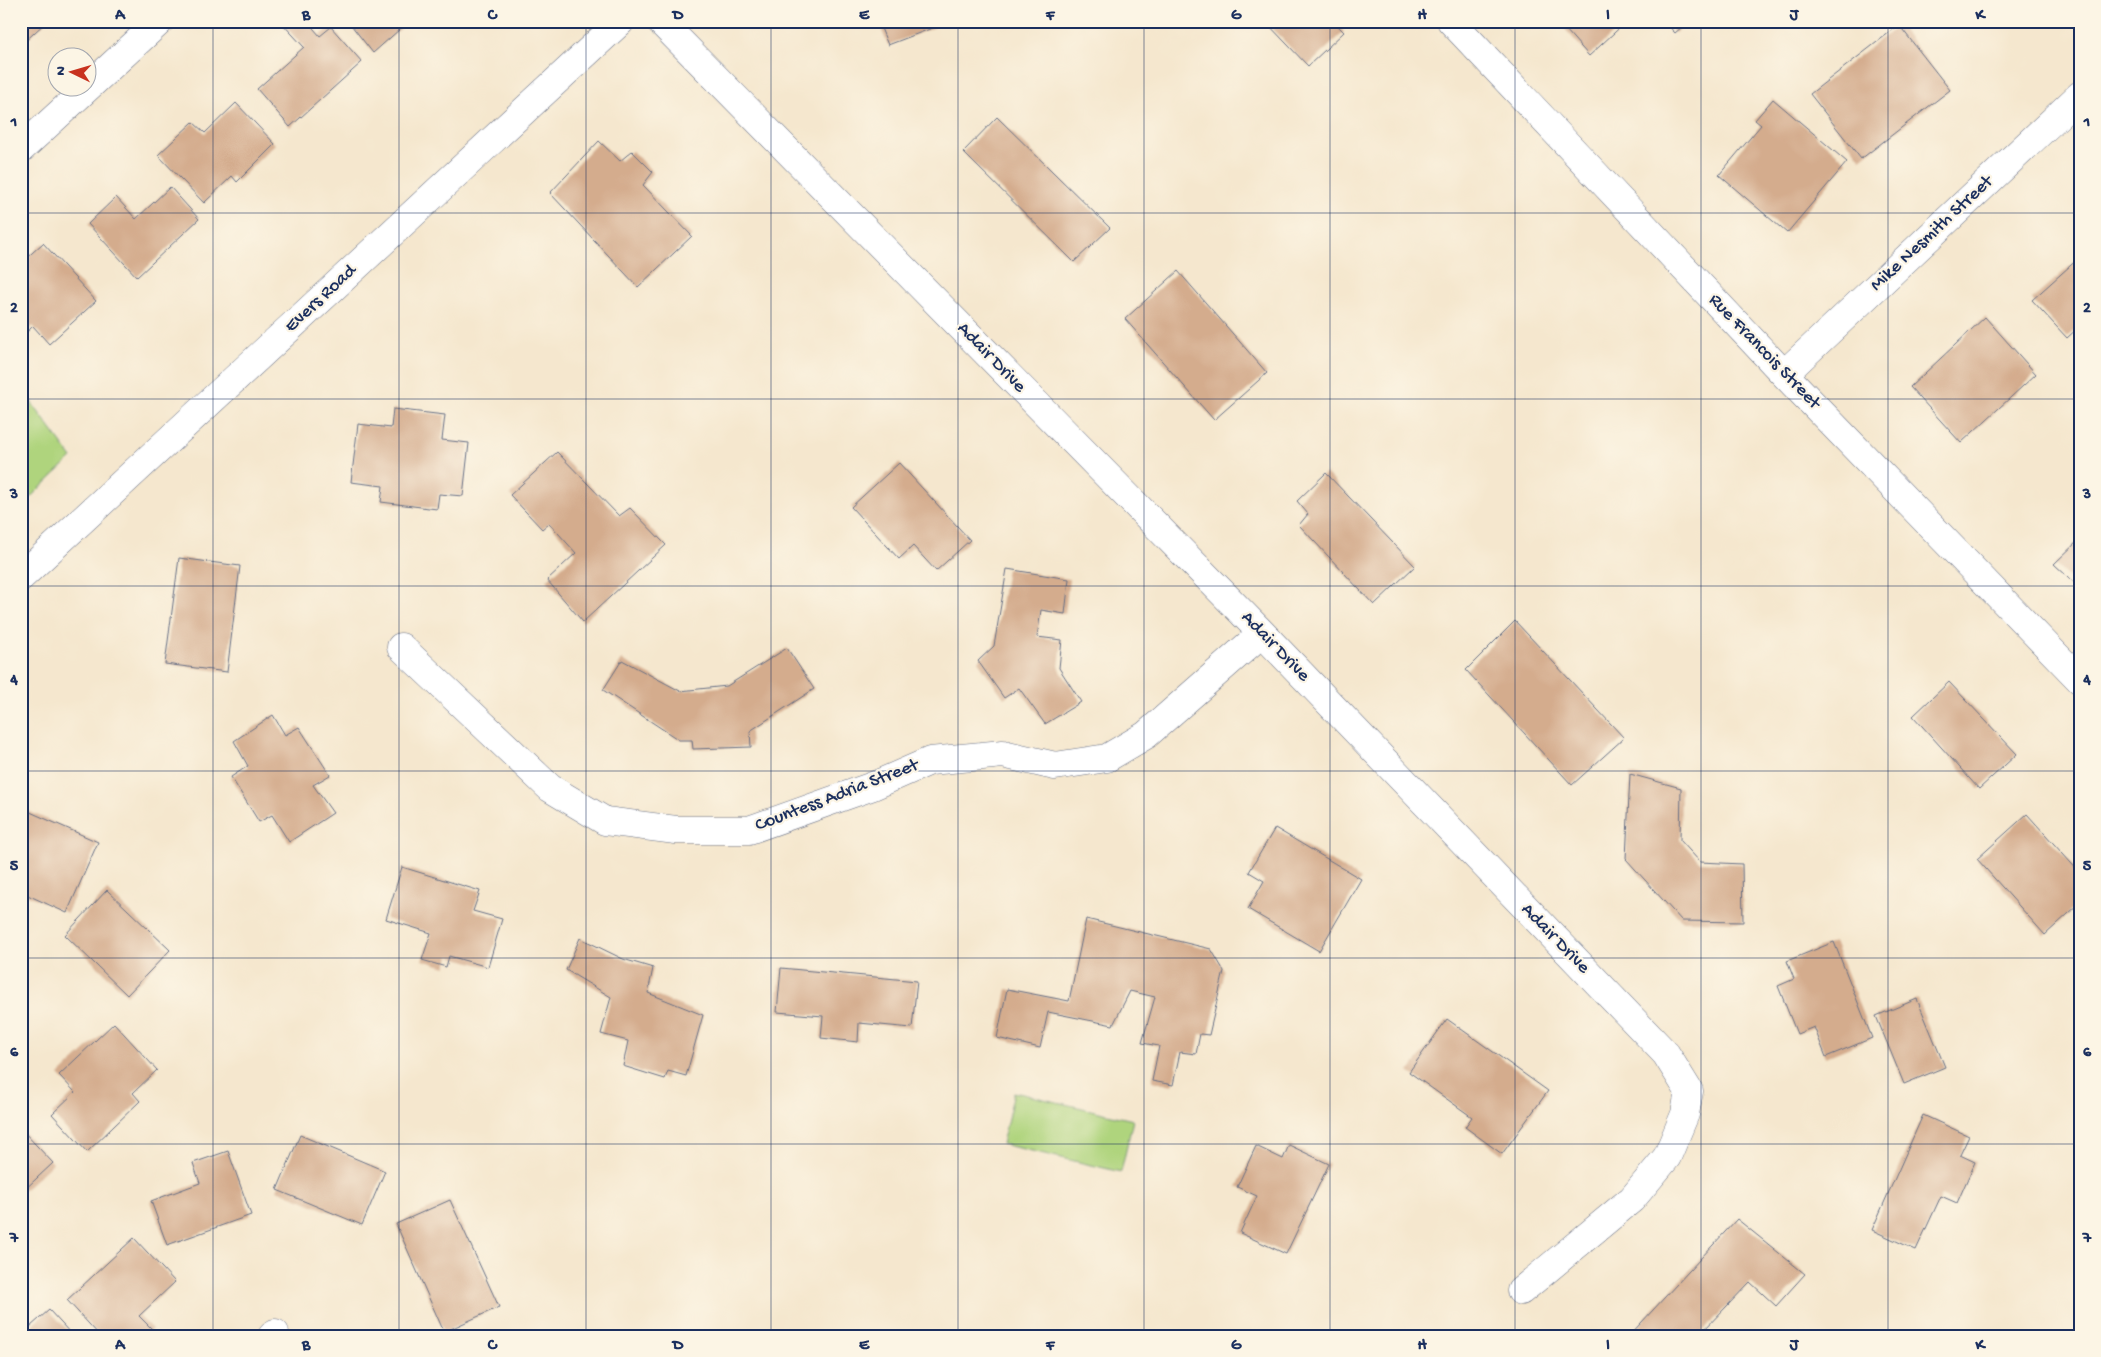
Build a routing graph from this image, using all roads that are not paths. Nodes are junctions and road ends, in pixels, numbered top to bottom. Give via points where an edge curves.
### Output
1 (160, 21) edge
2 (621, 21) edge
3 (660, 21) edge
4 (1451, 21) edge
5 (2080, 95) edge
6 (21, 149) edge
7 (1784, 374) junction
8 (21, 577) edge
9 (1262, 633) junction
10 (401, 647) dead end
11 (2080, 680) edge
12 (1521, 1291) dead end

1 - 6 street
2 - 8 street, Evers Road
3 - 9 street, Adair Drive
4 - 7 street, Rue Francois Street
5 - 7 street, Mike Nesmith Street
7 - 11 street, Rue Francois Street
9 - 10 street, Countess Adria Street via 1146,735 1108,758 1055,766 1003,754 930,761 873,786 748,830 676,830 605,821 550,788
9 - 12 street, Adair Drive via 1666,1054 1689,1091 1685,1114 1667,1157 1632,1199

